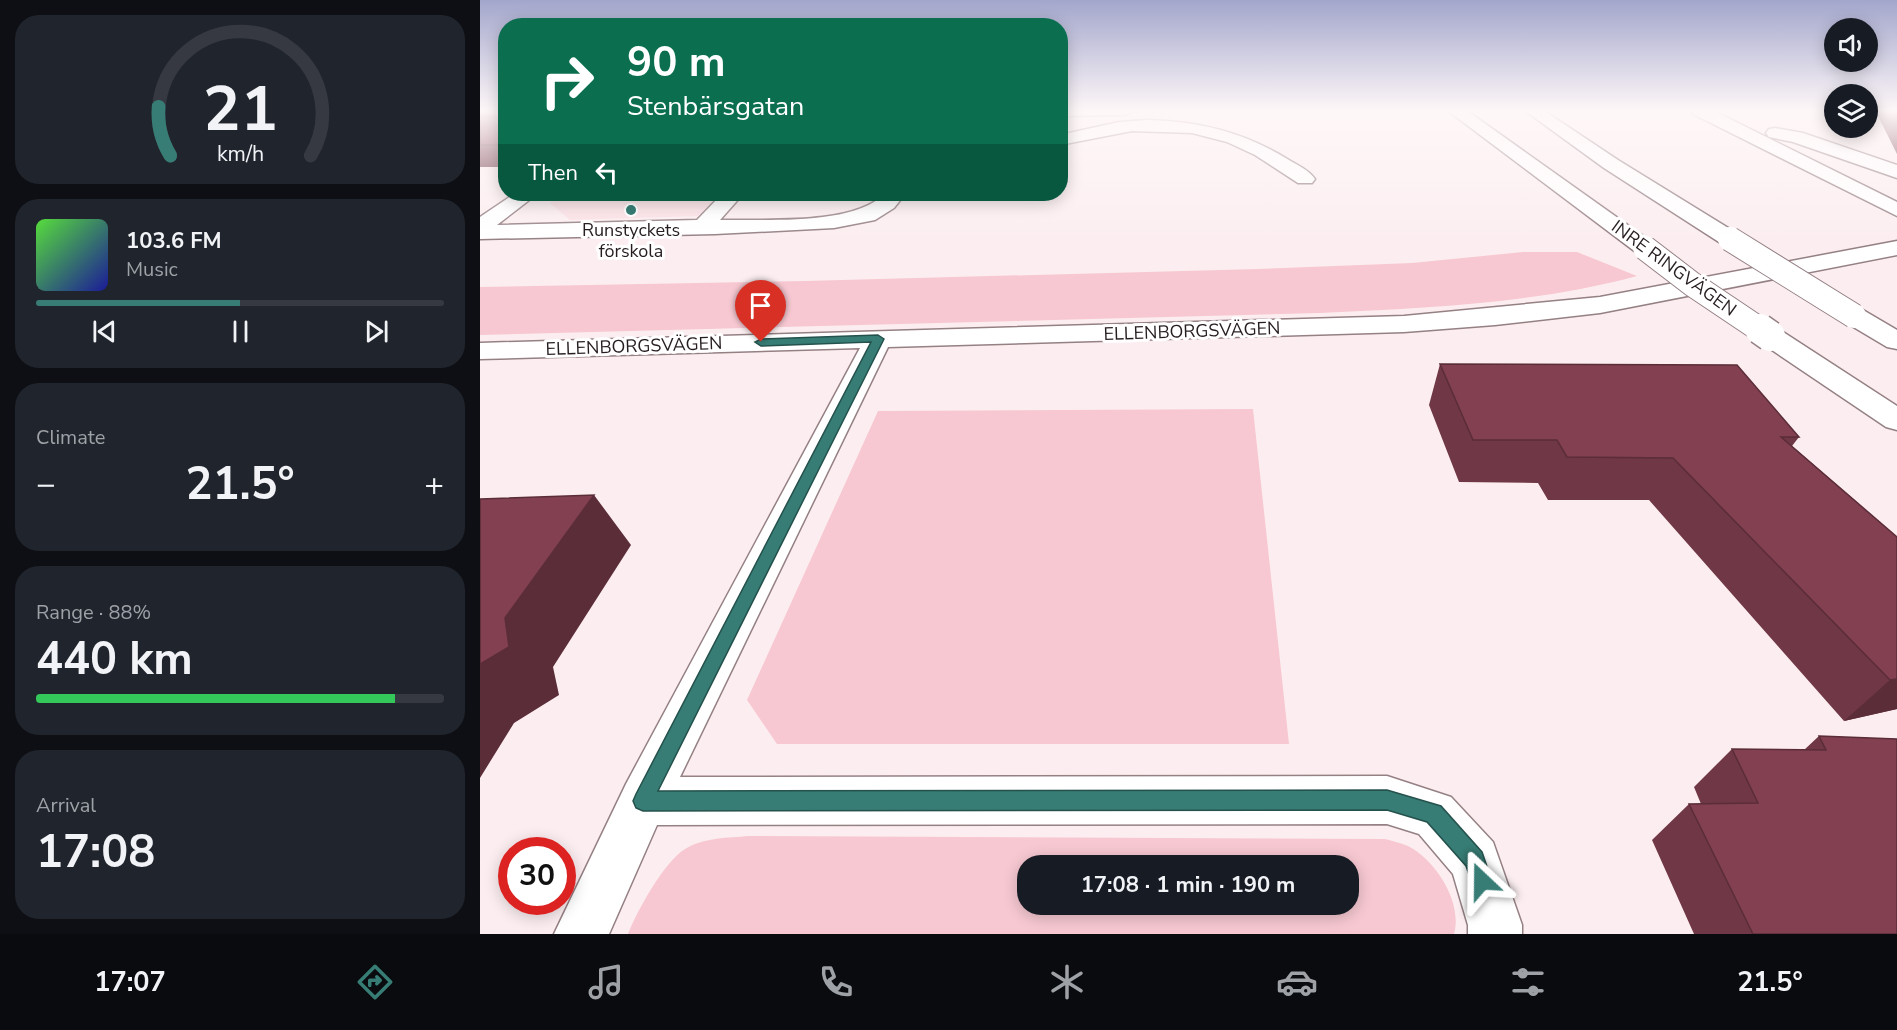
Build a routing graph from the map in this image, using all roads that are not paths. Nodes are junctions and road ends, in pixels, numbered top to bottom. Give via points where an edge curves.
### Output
1 (1264, 154) edge
2 (1515, 154) edge
3 (1596, 154) edge
4 (1783, 154) edge
5 (1846, 154) edge
6 (1897, 171) edge
7 (1305, 179) dead end
8 (517, 201) edge
9 (726, 201) edge
10 (888, 201) edge
11 (1897, 210) edge
12 (480, 227) edge
13 (716, 227) junction
14 (480, 232) edge
15 (1897, 248) edge
16 (878, 339) junction
17 (1897, 341) edge
18 (480, 351) edge
19 (1897, 420) edge
20 (643, 801) junction
21 (580, 934) edge
22 (1495, 934) edge

1 - 7 main road
2 - 19 main road, INRE RINGVÄGEN, bridge via 1692,284
3 - 17 main road, bridge
4 - 11 main road
5 - 6 main road
8 - 12 main road
9 - 13 main road via 708,220
10 - 13 main road via 878,212 859,218
13 - 14 main road
15 - 16 main road, ELLENBORGSVÄGEN via 1600,305 1495,317 1254,330
16 - 18 main road, ELLENBORGSVÄGEN
16 - 20 main road
20 - 21 main road
20 - 22 main road via 1387,800 1434,814 1475,860

